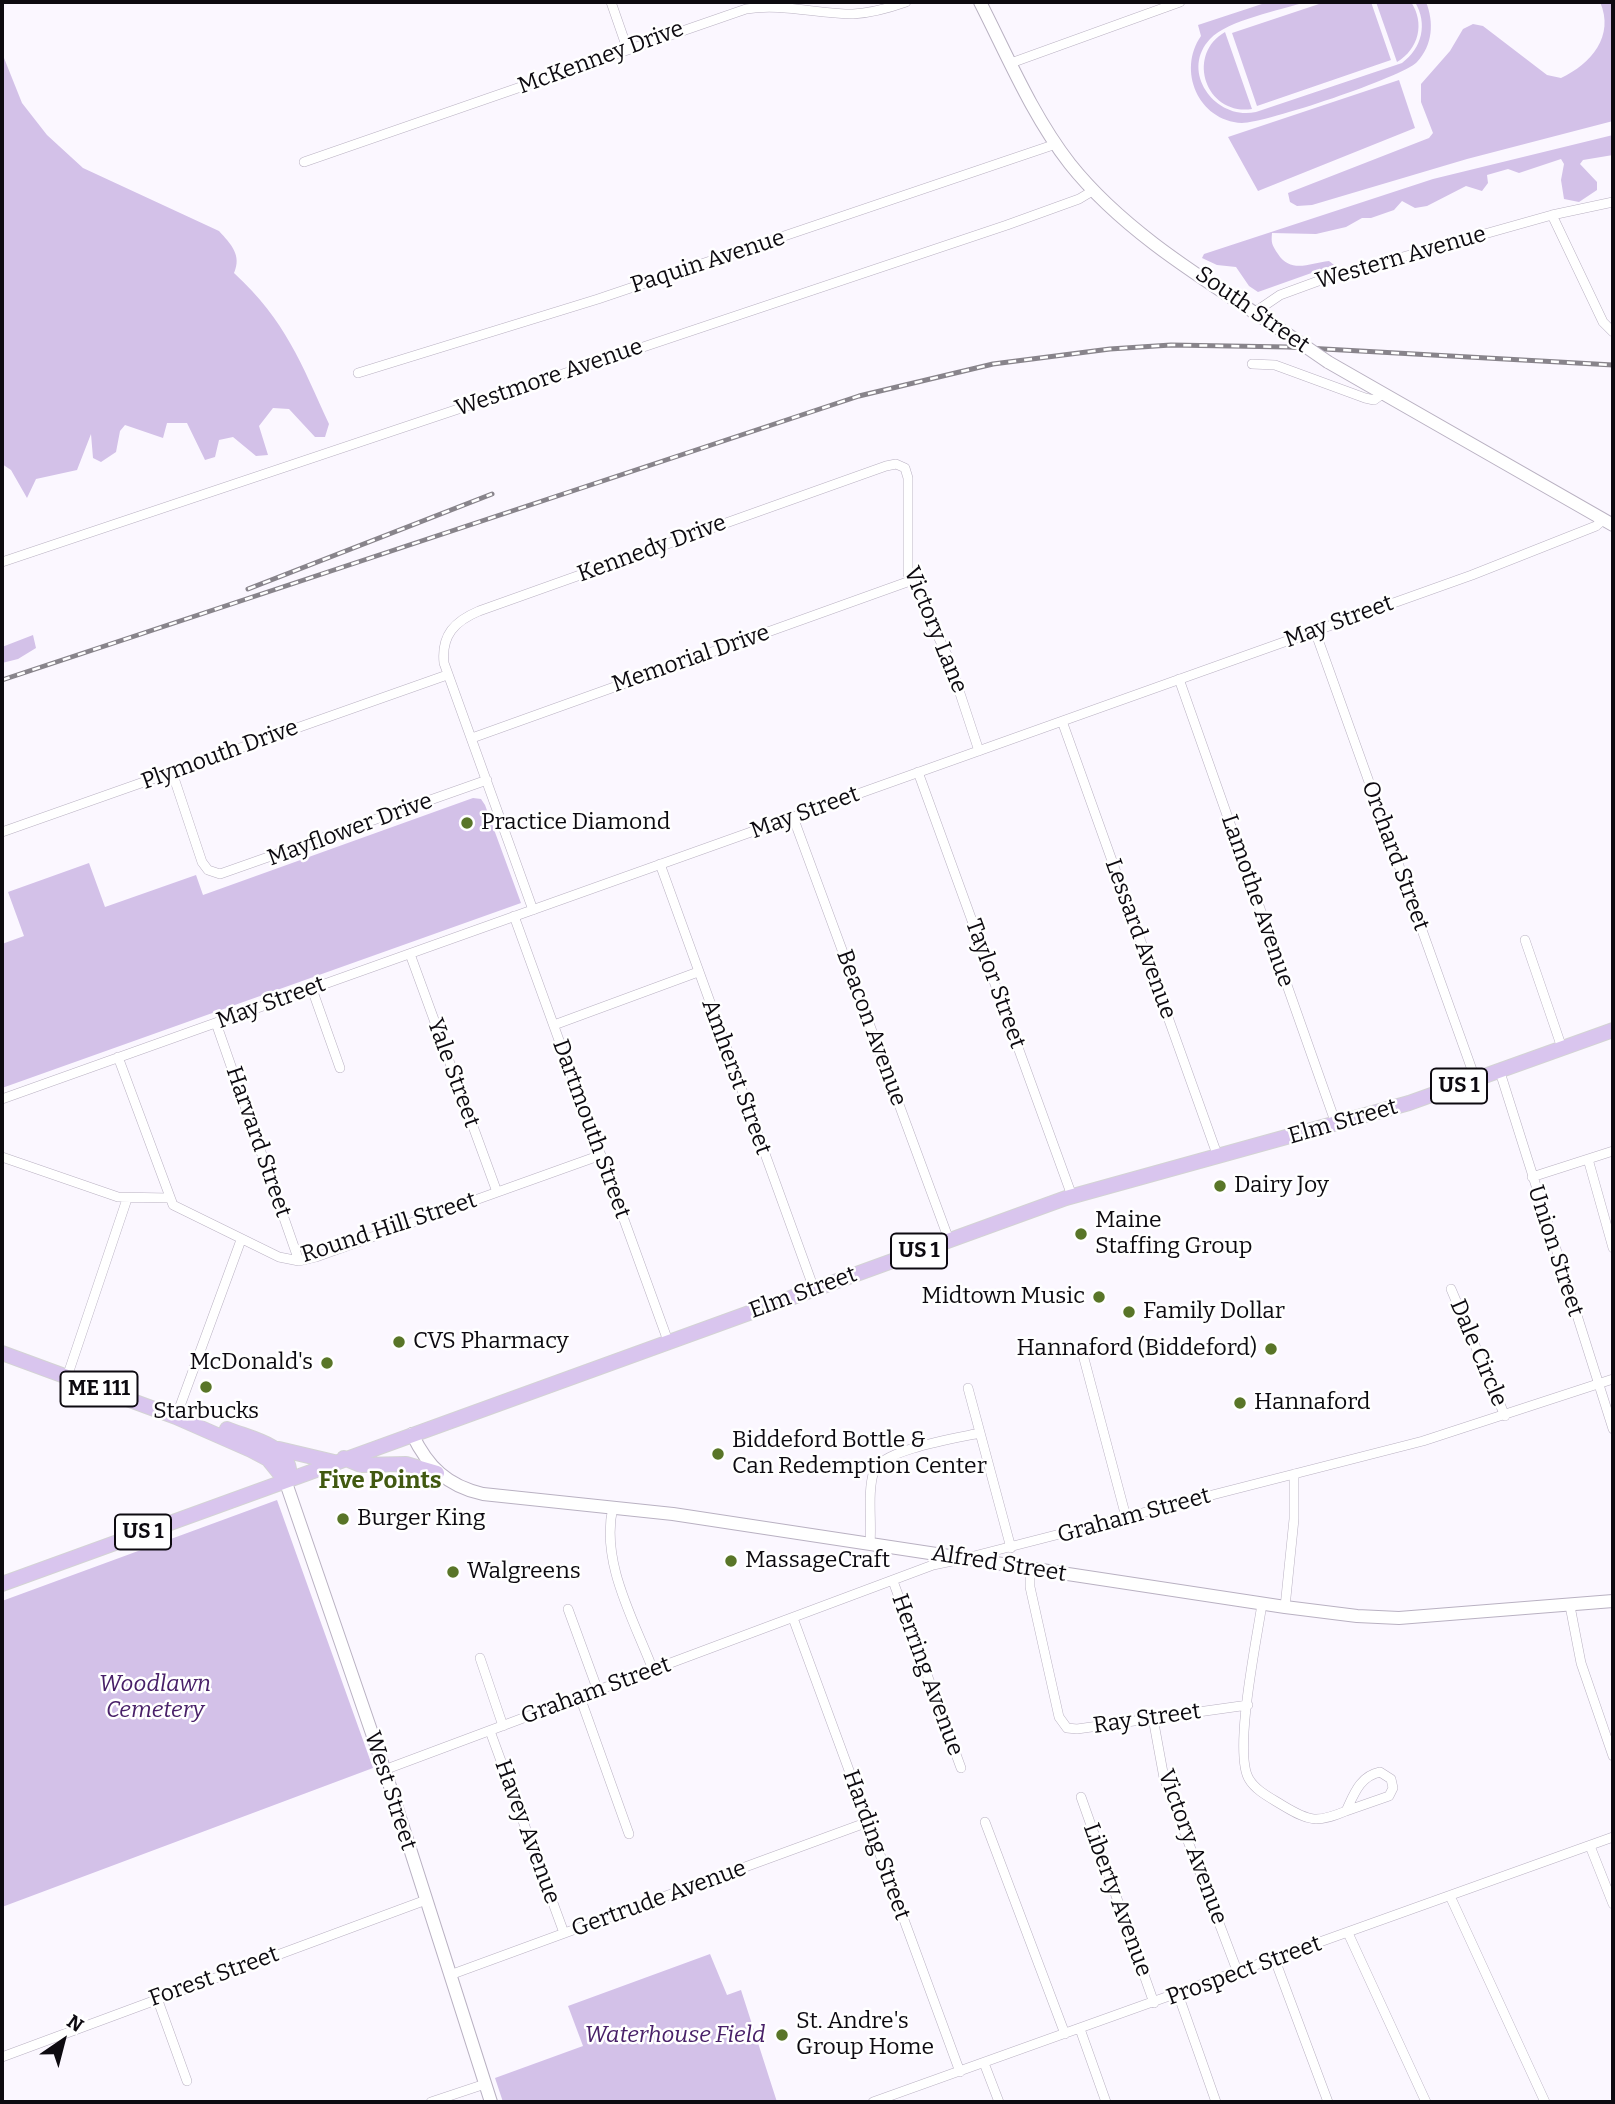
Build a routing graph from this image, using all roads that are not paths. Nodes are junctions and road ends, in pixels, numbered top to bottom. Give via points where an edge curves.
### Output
1 (611, 2) edge
2 (906, 2) edge
3 (980, 2) edge
4 (1180, 2) edge
5 (627, 48) junction
6 (1011, 63) junction
7 (1056, 144) junction
8 (304, 162) dead end
9 (1094, 190) junction
10 (1613, 202) edge
11 (1552, 215) junction
12 (1255, 312) junction
13 (1613, 332) edge
14 (1252, 364) dead end
15 (358, 373) dead end
16 (1381, 395) junction
17 (903, 466) joint
18 (1609, 522) edge
19 (2, 562) edge
20 (910, 581) junction
21 (1315, 631) junction
22 (443, 677) junction
23 (1179, 679) junction
24 (1062, 721) junction
25 (472, 738) junction
26 (979, 751) junction
27 (172, 772) junction
28 (918, 772) junction
29 (487, 780) junction
30 (793, 817) junction
31 (2, 832) edge
32 (660, 864) junction
33 (533, 910) junction
34 (514, 916) junction
35 (1525, 940) dead end
36 (410, 954) junction
37 (698, 972) junction
38 (312, 989) junction
39 (216, 1023) junction
40 (554, 1025) junction
41 (1613, 1030) edge
42 (1562, 1048) junction
43 (118, 1057) junction
44 (340, 1068) dead end
45 (1500, 1072) junction
46 (1476, 1080) junction
47 (2, 1099) edge
48 (1336, 1124) junction
49 (1613, 1150) edge
50 (601, 1155) junction
51 (2, 1157) edge
52 (1218, 1157) junction
53 (1588, 1159) junction
54 (1532, 1177) junction
55 (497, 1192) junction
56 (1072, 1196) junction
57 (169, 1198) junction
58 (127, 1199) junction
59 (242, 1240) junction
60 (949, 1240) junction
61 (1613, 1248) edge
62 (299, 1261) junction
63 (814, 1289) junction
64 (1451, 1289) dead end
65 (668, 1341) junction
66 (1082, 1351) dead end
67 (2, 1353) edge
68 (67, 1377) junction
69 (1613, 1379) edge
70 (1598, 1385) junction
71 (968, 1388) dead end
72 (1505, 1416) junction
73 (176, 1417) junction
74 (196, 1425) junction
75 (1613, 1429) edge
76 (980, 1433) junction
77 (412, 1434) junction
78 (274, 1447) junction
79 (339, 1460) junction
80 (437, 1473) junction
81 (1294, 1474) junction
82 (285, 1480) junction
83 (613, 1507) junction
84 (1126, 1517) junction
85 (870, 1543) junction
86 (1010, 1548) junction
87 (964, 1558) junction
88 (1030, 1569) junction
89 (893, 1581) junction
90 (2, 1584) edge
91 (1613, 1601) edge
92 (1262, 1604) junction
93 (1570, 1606) junction
94 (1285, 1607) junction
95 (568, 1609) dead end
96 (793, 1618) junction
97 (480, 1658) dead end
98 (653, 1670) junction
99 (598, 1690) junction
100 (580, 1697) junction
101 (1248, 1704) junction
102 (1153, 1718) junction
103 (503, 1726) junction
104 (490, 1731) junction
105 (1613, 1756) edge
106 (961, 1768) dead end
107 (384, 1770) junction
108 (1081, 1797) dead end
109 (1346, 1811) junction
110 (868, 1822) junction
111 (985, 1822) dead end
112 (629, 1834) dead end
113 (1613, 1837) edge
114 (1590, 1846) junction
115 (1450, 1896) junction
116 (426, 1900) junction
117 (1613, 1904) edge
118 (564, 1933) junction
119 (1348, 1933) junction
120 (1275, 1959) junction
121 (1238, 1973) junction
122 (450, 1975) junction
123 (1178, 1994) junction
124 (157, 1998) junction
125 (1154, 2003) junction
126 (1080, 2029) junction
127 (1065, 2034) junction
128 (2, 2057) edge
129 (985, 2063) junction
130 (960, 2072) junction
131 (187, 2081) dead end
132 (485, 2084) junction
133 (431, 2102) edge
134 (491, 2102) edge
135 (873, 2102) edge
136 (999, 2102) edge
137 (1106, 2102) edge
138 (1216, 2102) edge
139 (1328, 2102) edge
140 (1426, 2102) edge
141 (1545, 2102) edge

1 - 5 street
2 - 5 street, McKenney Drive via 853,13 757,7
3 - 6 street, South Street
4 - 6 street
5 - 8 street, McKenney Drive
6 - 7 street, South Street
7 - 9 street, South Street
7 - 15 street, Paquin Avenue via 598,299
9 - 12 street, South Street via 1182,262
9 - 19 street, Westmore Avenue via 1079,200 1007,225
10 - 11 street, Western Avenue
11 - 12 street, Western Avenue via 1321,280 1280,295
11 - 13 street via 1603,322
12 - 16 street, South Street, bridge
14 - 16 street via 1275,365 1365,398 1374,400
16 - 18 street, South Street
17 - 20 street, Victory Lane via 908,478 906,562
17 - 22 street, Kennedy Drive via 886,466 470,615 457,622 446,638
18 - 21 street, May Street
20 - 25 street, Memorial Drive
20 - 26 street, Victory Lane via 951,665
21 - 23 street, May Street
21 - 46 street, Orchard Street
22 - 25 street, Kennedy Drive
22 - 27 street, Plymouth Drive
23 - 24 street, May Street
23 - 48 street, Lamothe Avenue
24 - 26 street, May Street
24 - 52 street, Lessard Avenue
25 - 29 street, Kennedy Drive
26 - 28 street, May Street
27 - 29 street, Mayflower Drive via 202,862 212,872 232,872
27 - 31 street, Plymouth Drive
28 - 30 street, May Street
28 - 56 street, Taylor Street
29 - 33 street, Kennedy Drive
30 - 32 street, May Street
30 - 60 street, Beacon Avenue
32 - 33 street, May Street
32 - 37 street, Amherst Street
33 - 34 street, May Street
34 - 36 street, May Street
34 - 40 street, Dartmouth Street
35 - 42 street
36 - 38 street, May Street
36 - 55 street, Yale Street
37 - 40 street
37 - 63 street, Amherst Street
38 - 39 street, May Street
38 - 44 street
39 - 43 street, May Street
39 - 62 street, Harvard Street
40 - 50 street, Dartmouth Street
41 - 42 main road, Elm Street / US 1
42 - 45 main road, Elm Street / US 1
43 - 47 street, May Street
43 - 57 street
45 - 46 main road, Elm Street / US 1
45 - 54 street, Union Street
46 - 48 main road, Elm Street / US 1
48 - 52 main road, Elm Street / US 1
49 - 53 street
50 - 55 street, Round Hill Street
50 - 65 street, Dartmouth Street
51 - 58 street
52 - 56 main road, Elm Street / US 1
53 - 54 street
53 - 61 street
54 - 70 street, Union Street
55 - 62 street, Round Hill Street
56 - 60 main road, Elm Street / US 1
57 - 58 street
57 - 59 street, Round Hill Street via 180,1209
58 - 68 street
59 - 62 street, Round Hill Street
59 - 73 street
60 - 63 main road, Elm Street / US 1
63 - 65 main road, Elm Street / US 1
64 - 72 street, Dale Circle
65 - 77 main road, Elm Street / US 1
66 - 84 street
67 - 68 main road, ME 111
68 - 73 main road, ME 111
69 - 70 street, Graham Street
70 - 72 street, Graham Street
70 - 75 street, Union Street
71 - 76 street
72 - 81 street, Graham Street
73 - 74 main road, ME 111
74 - 78 main road, ME 111 via 215,1424
74 - 82 main road, ME 111 via 260,1454
76 - 85 street via 878,1463
76 - 86 street
77 - 79 main road, Elm Street / US 1
77 - 80 street, Alfred Street
78 - 79 main road
78 - 82 main road via 289,1464
79 - 80 main road via 360,1465 406,1464
79 - 82 main road, Elm Street / US 1
80 - 83 street, Alfred Street via 458,1487 483,1494
81 - 84 street, Graham Street
81 - 94 street
82 - 90 main road, Elm Street / US 1
82 - 107 street, West Street
83 - 85 street, Alfred Street
83 - 98 street via 609,1542 613,1565
84 - 86 street, Graham Street
85 - 87 street, Alfred Street
86 - 87 street, Graham Street
87 - 88 street, Alfred Street
87 - 89 street, Graham Street via 933,1564
88 - 92 street, Alfred Street
88 - 102 street, Ray Street via 1030,1587 1064,1726 1074,1730
89 - 96 street, Graham Street
89 - 106 street, Herring Avenue
91 - 93 street, Alfred Street
92 - 94 street, Alfred Street
92 - 101 street
93 - 94 street, Alfred Street via 1392,1618
93 - 105 street via 1581,1663
95 - 99 street
96 - 98 street, Graham Street
96 - 110 street, Harding Street
97 - 103 street
98 - 99 street, Graham Street
99 - 100 street, Graham Street
100 - 103 street, Graham Street
100 - 112 street
101 - 102 street, Ray Street
101 - 109 street via 1242,1754 1253,1785 1312,1820
102 - 121 street, Victory Avenue via 1164,1778
103 - 104 street, Graham Street
104 - 107 street, Graham Street
104 - 118 street, Havey Avenue
107 - 116 street, West Street
108 - 125 street, Liberty Avenue
109 - 109 street via 1364,1779 1380,1772 1391,1779 1389,1796
110 - 118 street, Gertrude Avenue
110 - 130 street, Harding Street
111 - 127 street
113 - 114 street, Prospect Street
114 - 115 street, Prospect Street
114 - 117 street
115 - 119 street, Prospect Street
115 - 141 street
116 - 122 street, West Street
116 - 124 street, Forest Street
118 - 122 street, Gertrude Avenue
119 - 120 street, Prospect Street
119 - 140 street
120 - 121 street, Prospect Street
120 - 139 street
121 - 123 street, Prospect Street
122 - 132 street, West Street
123 - 125 street, Prospect Street
123 - 138 street
124 - 128 street, Forest Street
124 - 131 street
125 - 126 street, Prospect Street
126 - 127 street, Prospect Street
126 - 137 street
127 - 129 street, Prospect Street
129 - 130 street, Prospect Street
129 - 136 street
130 - 135 street, Prospect Street
132 - 133 street
132 - 134 street, West Street

